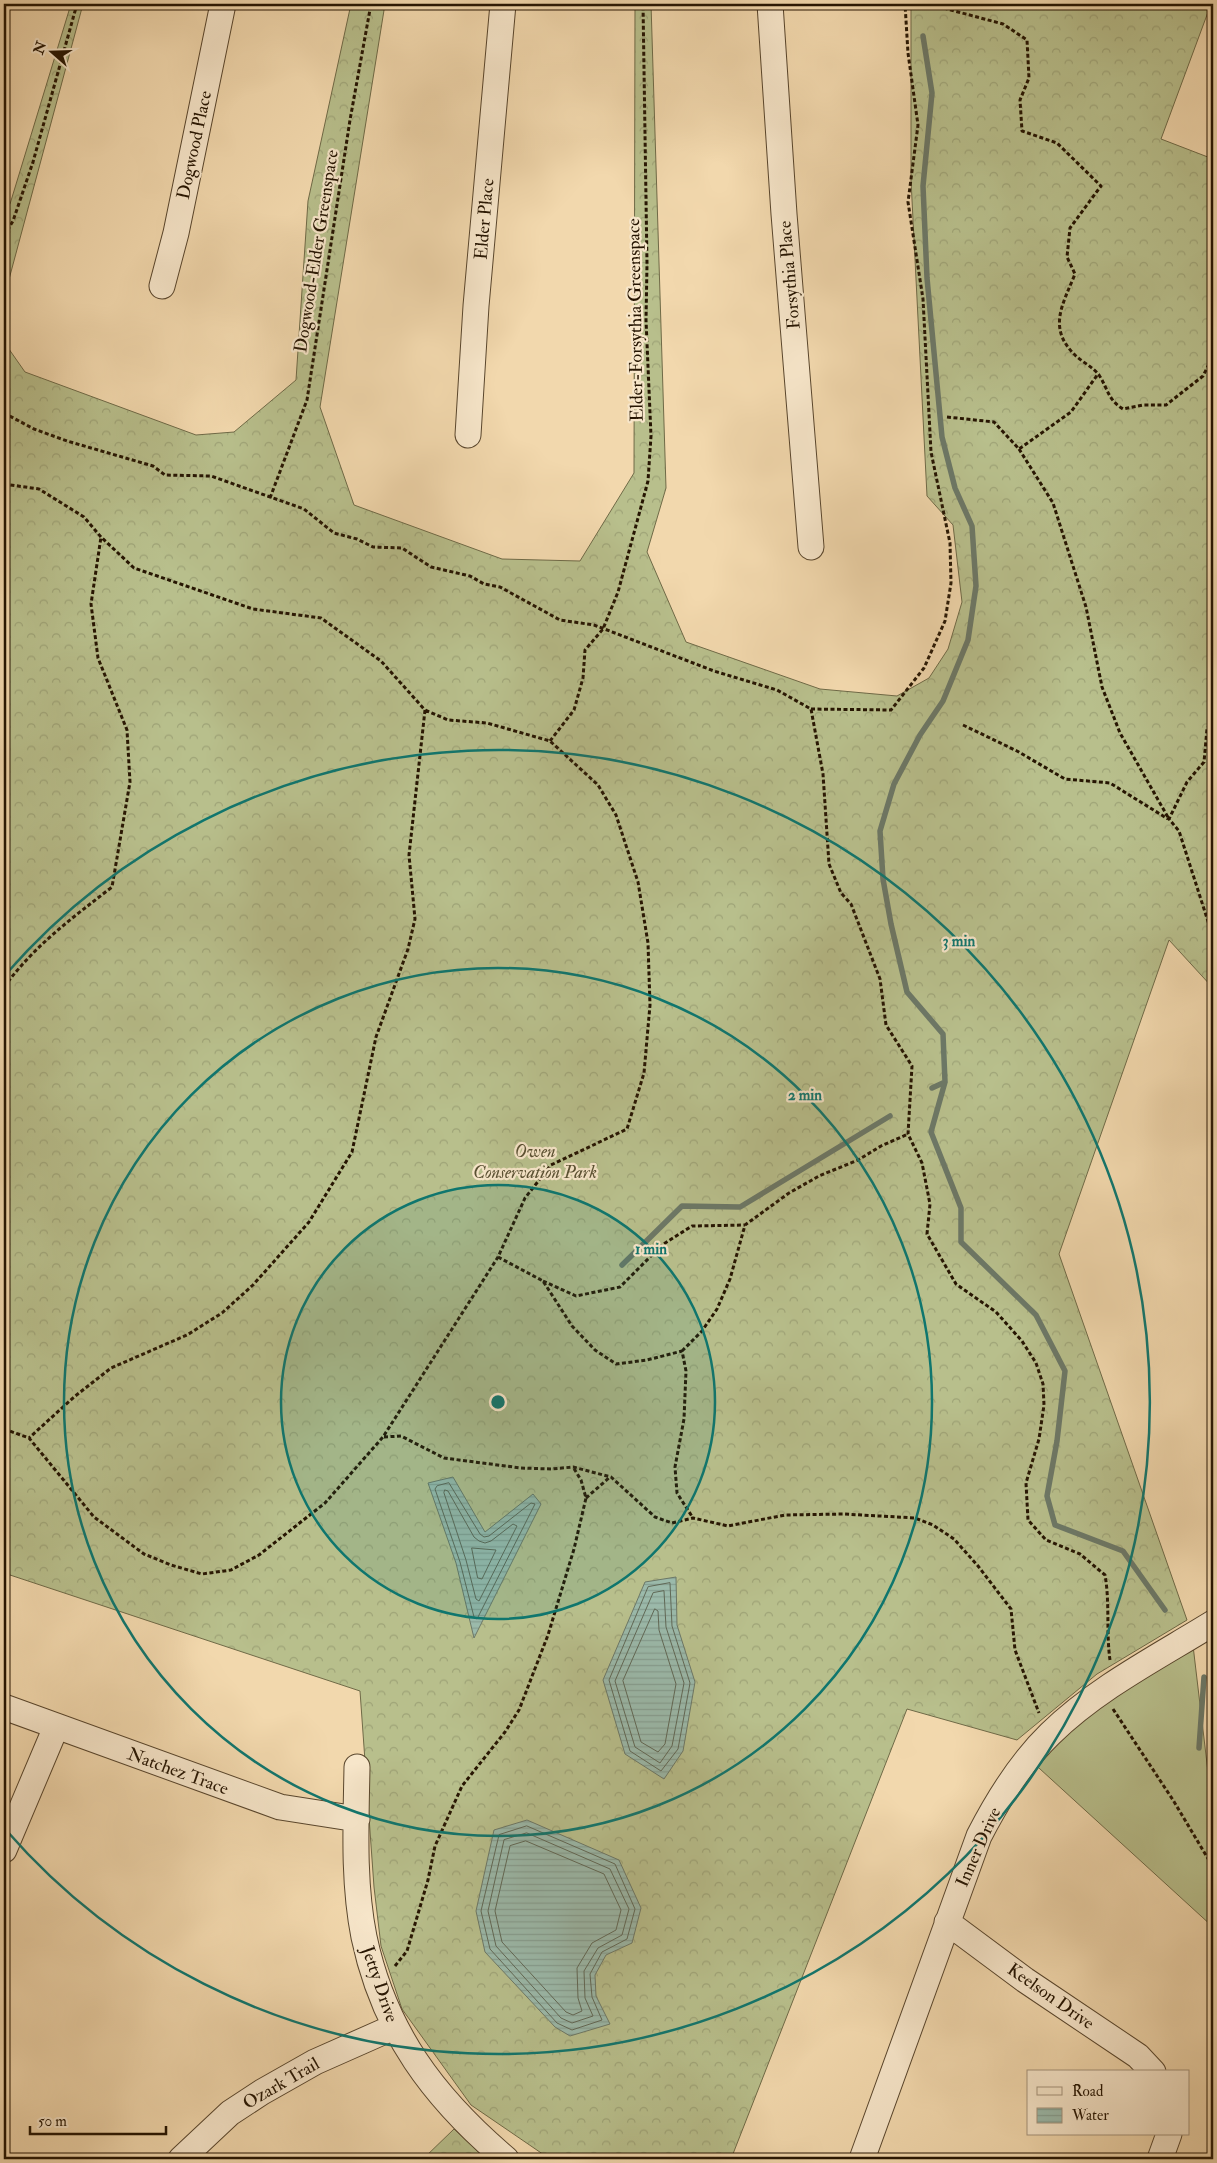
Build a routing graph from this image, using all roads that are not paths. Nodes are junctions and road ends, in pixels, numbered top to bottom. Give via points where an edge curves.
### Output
1 (223, 4) edge
2 (504, 4) edge
3 (770, 4) edge
4 (162, 286) dead end
5 (468, 435) dead end
6 (811, 546) dead end
7 (1213, 1623) edge
8 (4, 1707) edge
9 (56, 1727) junction
10 (357, 1767) dead end
11 (356, 1819) junction
12 (4, 1850) edge
13 (947, 1922) junction
14 (394, 2026) junction
15 (1151, 2070) edge
16 (1168, 2136) edge
17 (181, 2159) edge
18 (506, 2159) edge
19 (862, 2159) edge
20 (1160, 2159) edge

1 - 4 street, Dogwood Place via 176,234
2 - 5 street, Elder Place via 476,306
3 - 6 street, Forsythia Place
7 - 13 street, Inner Drive via 1102,1692 1049,1735 1016,1774 995,1806 979,1836
8 - 9 street, Natchez Trace
9 - 11 street, Natchez Trace via 280,1807
9 - 12 street
10 - 11 street, Jetty Drive
11 - 14 street, Jetty Drive via 356,1865 364,1936 374,1975
13 - 15 street, Keelson Drive via 1025,1980 1138,2056
13 - 19 street, Inner Drive
14 - 17 street, Ozark Trail via 315,2062 262,2092 230,2113
14 - 18 street, Jetty Drive via 438,2094
16 - 20 street

